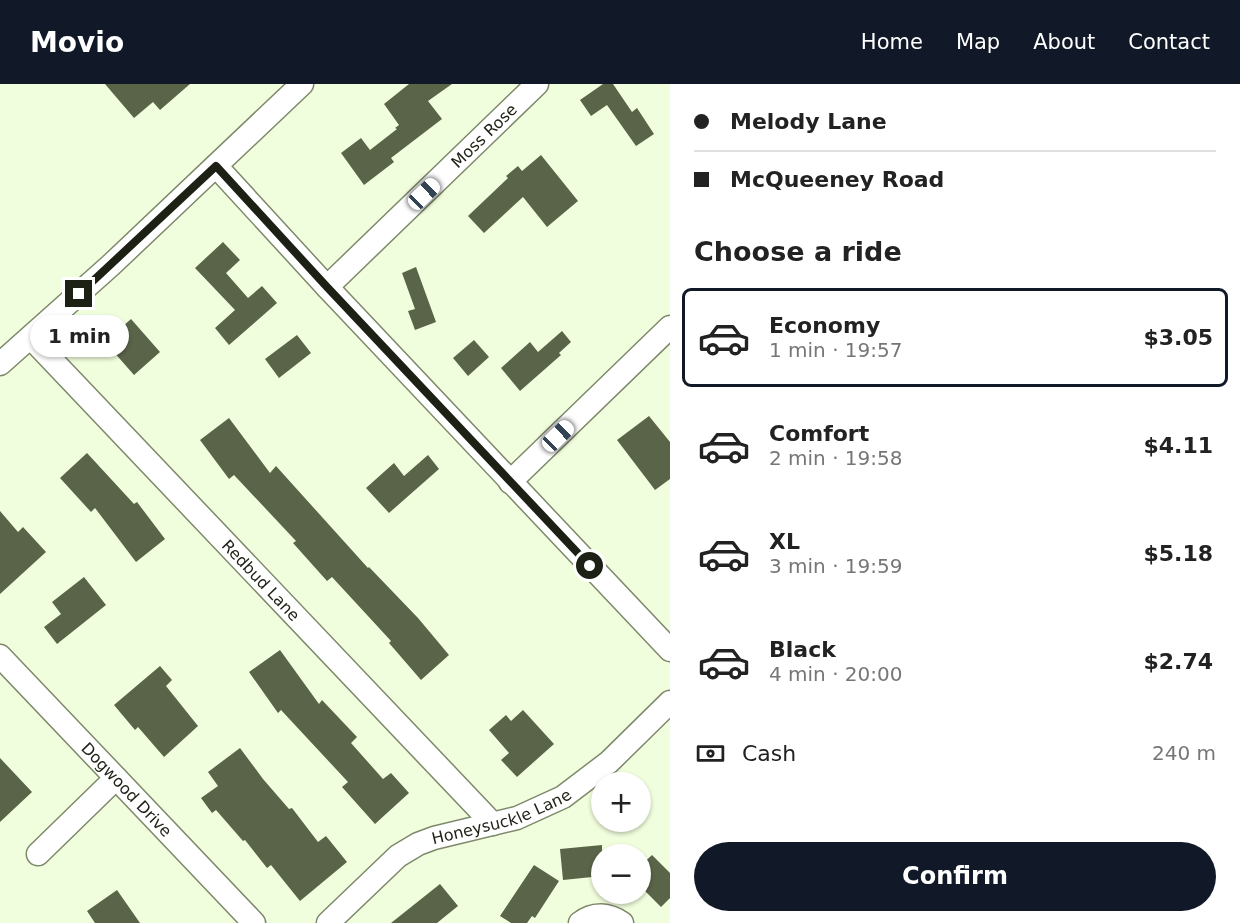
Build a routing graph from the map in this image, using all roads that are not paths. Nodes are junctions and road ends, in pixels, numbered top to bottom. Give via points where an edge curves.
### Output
1 (302, 84) edge
2 (537, 84) edge
3 (216, 166) junction
4 (327, 287) junction
5 (670, 327) edge
6 (31, 338) junction
7 (0, 364) edge
8 (510, 482) junction
9 (670, 651) edge
10 (0, 656) edge
11 (670, 702) edge
12 (116, 778) junction
13 (493, 824) junction
14 (38, 854) dead end
15 (254, 923) edge
16 (328, 923) edge
17 (580, 923) edge
18 (622, 923) edge

1 - 3 street
2 - 4 street, Moss Rose
3 - 4 street
3 - 6 street
4 - 8 street
5 - 8 street
6 - 7 street
6 - 13 street, Redbud Lane
8 - 9 street
10 - 12 street, Dogwood Drive
11 - 13 street, Honeysuckle Lane via 578,787 544,807
12 - 14 street
12 - 15 street, Dogwood Drive
13 - 16 street, Honeysuckle Lane via 434,838 408,850
17 - 18 street via 594,915 604,915

